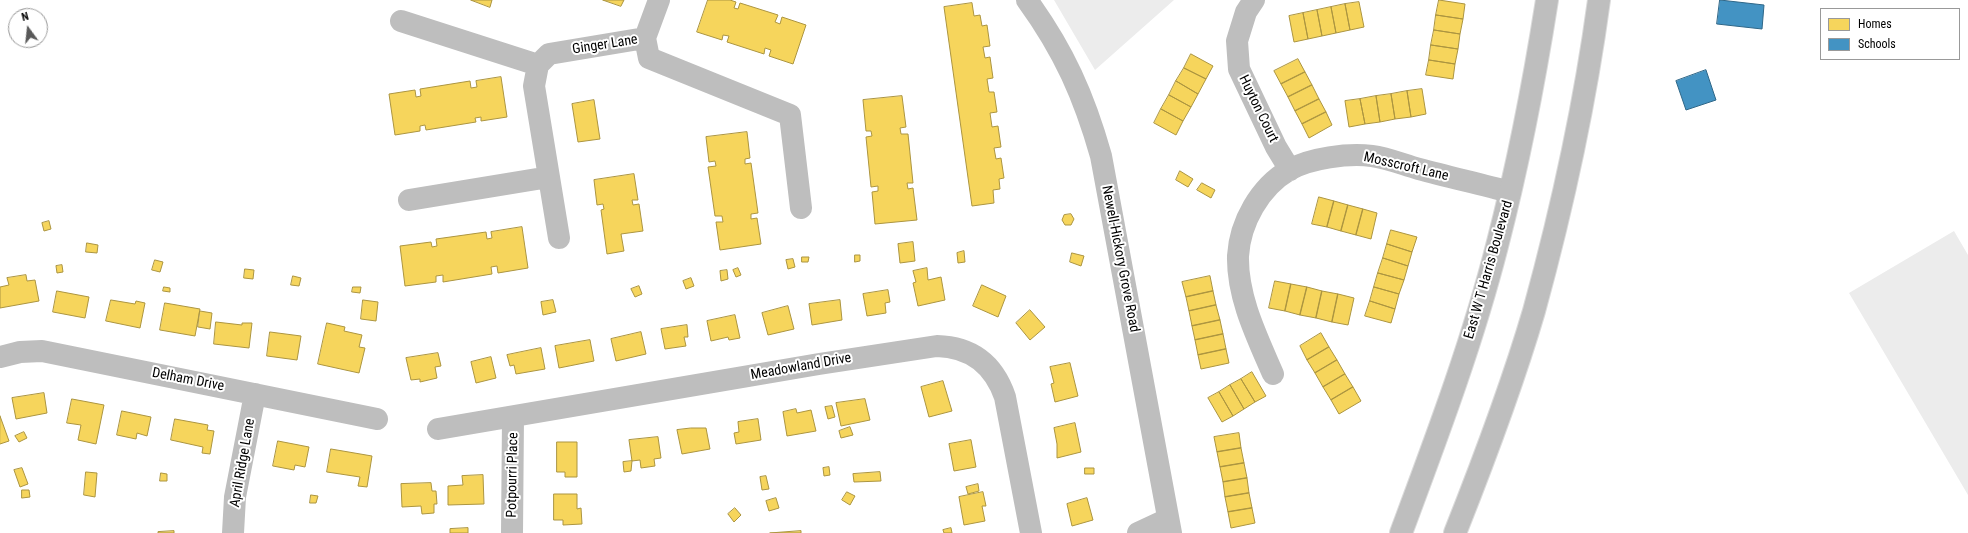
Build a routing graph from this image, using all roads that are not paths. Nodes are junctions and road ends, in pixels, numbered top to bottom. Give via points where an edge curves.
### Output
1 (659, 0) edge
2 (1027, 0) edge
3 (1254, 0) edge
4 (1547, 0) edge
5 (1599, 0) edge
6 (401, 20) dead end
7 (645, 38) junction
8 (544, 60) junction
9 (1290, 170) junction
10 (549, 177) junction
11 (1510, 192) junction
12 (409, 200) dead end
13 (801, 208) dead end
14 (559, 238) dead end
15 (0, 357) edge
16 (1274, 374) dead end
17 (256, 394) junction
18 (513, 418) junction
19 (377, 419) dead end
20 (438, 429) dead end
21 (1169, 526) edge
22 (233, 533) edge
23 (512, 533) edge
24 (1031, 533) edge
25 (1138, 533) edge
26 (1401, 533) edge
27 (1455, 533) edge

1 - 7 street, Ginger Lane
2 - 21 street, Newell-Hickory Grove Road via 1074,77 1099,150
3 - 9 street, Huyton Court via 1246,12 1236,41 1239,69 1276,147
4 - 11 street, East W T Harris Boulevard via 1526,126
5 - 27 street via 1568,171 1534,311
6 - 8 street
7 - 8 street, Ginger Lane
7 - 13 street via 649,58 790,115
8 - 10 street via 534,86
9 - 11 street, Mosscroft Lane via 1333,157 1373,156
9 - 16 street, Mosscroft Lane via 1270,185 1255,203 1246,223 1238,256 1248,312 1255,334
10 - 12 street
10 - 14 street
11 - 26 street, East W T Harris Boulevard via 1456,382
15 - 17 street, Delham Drive via 20,352 42,351
17 - 19 street, Delham Drive
17 - 22 street, April Ridge Lane via 235,497
18 - 20 street, Meadowland Drive
18 - 23 street, Potpourri Place
18 - 24 street, Meadowland Drive via 819,364 949,346 976,356 1000,382
21 - 25 street

